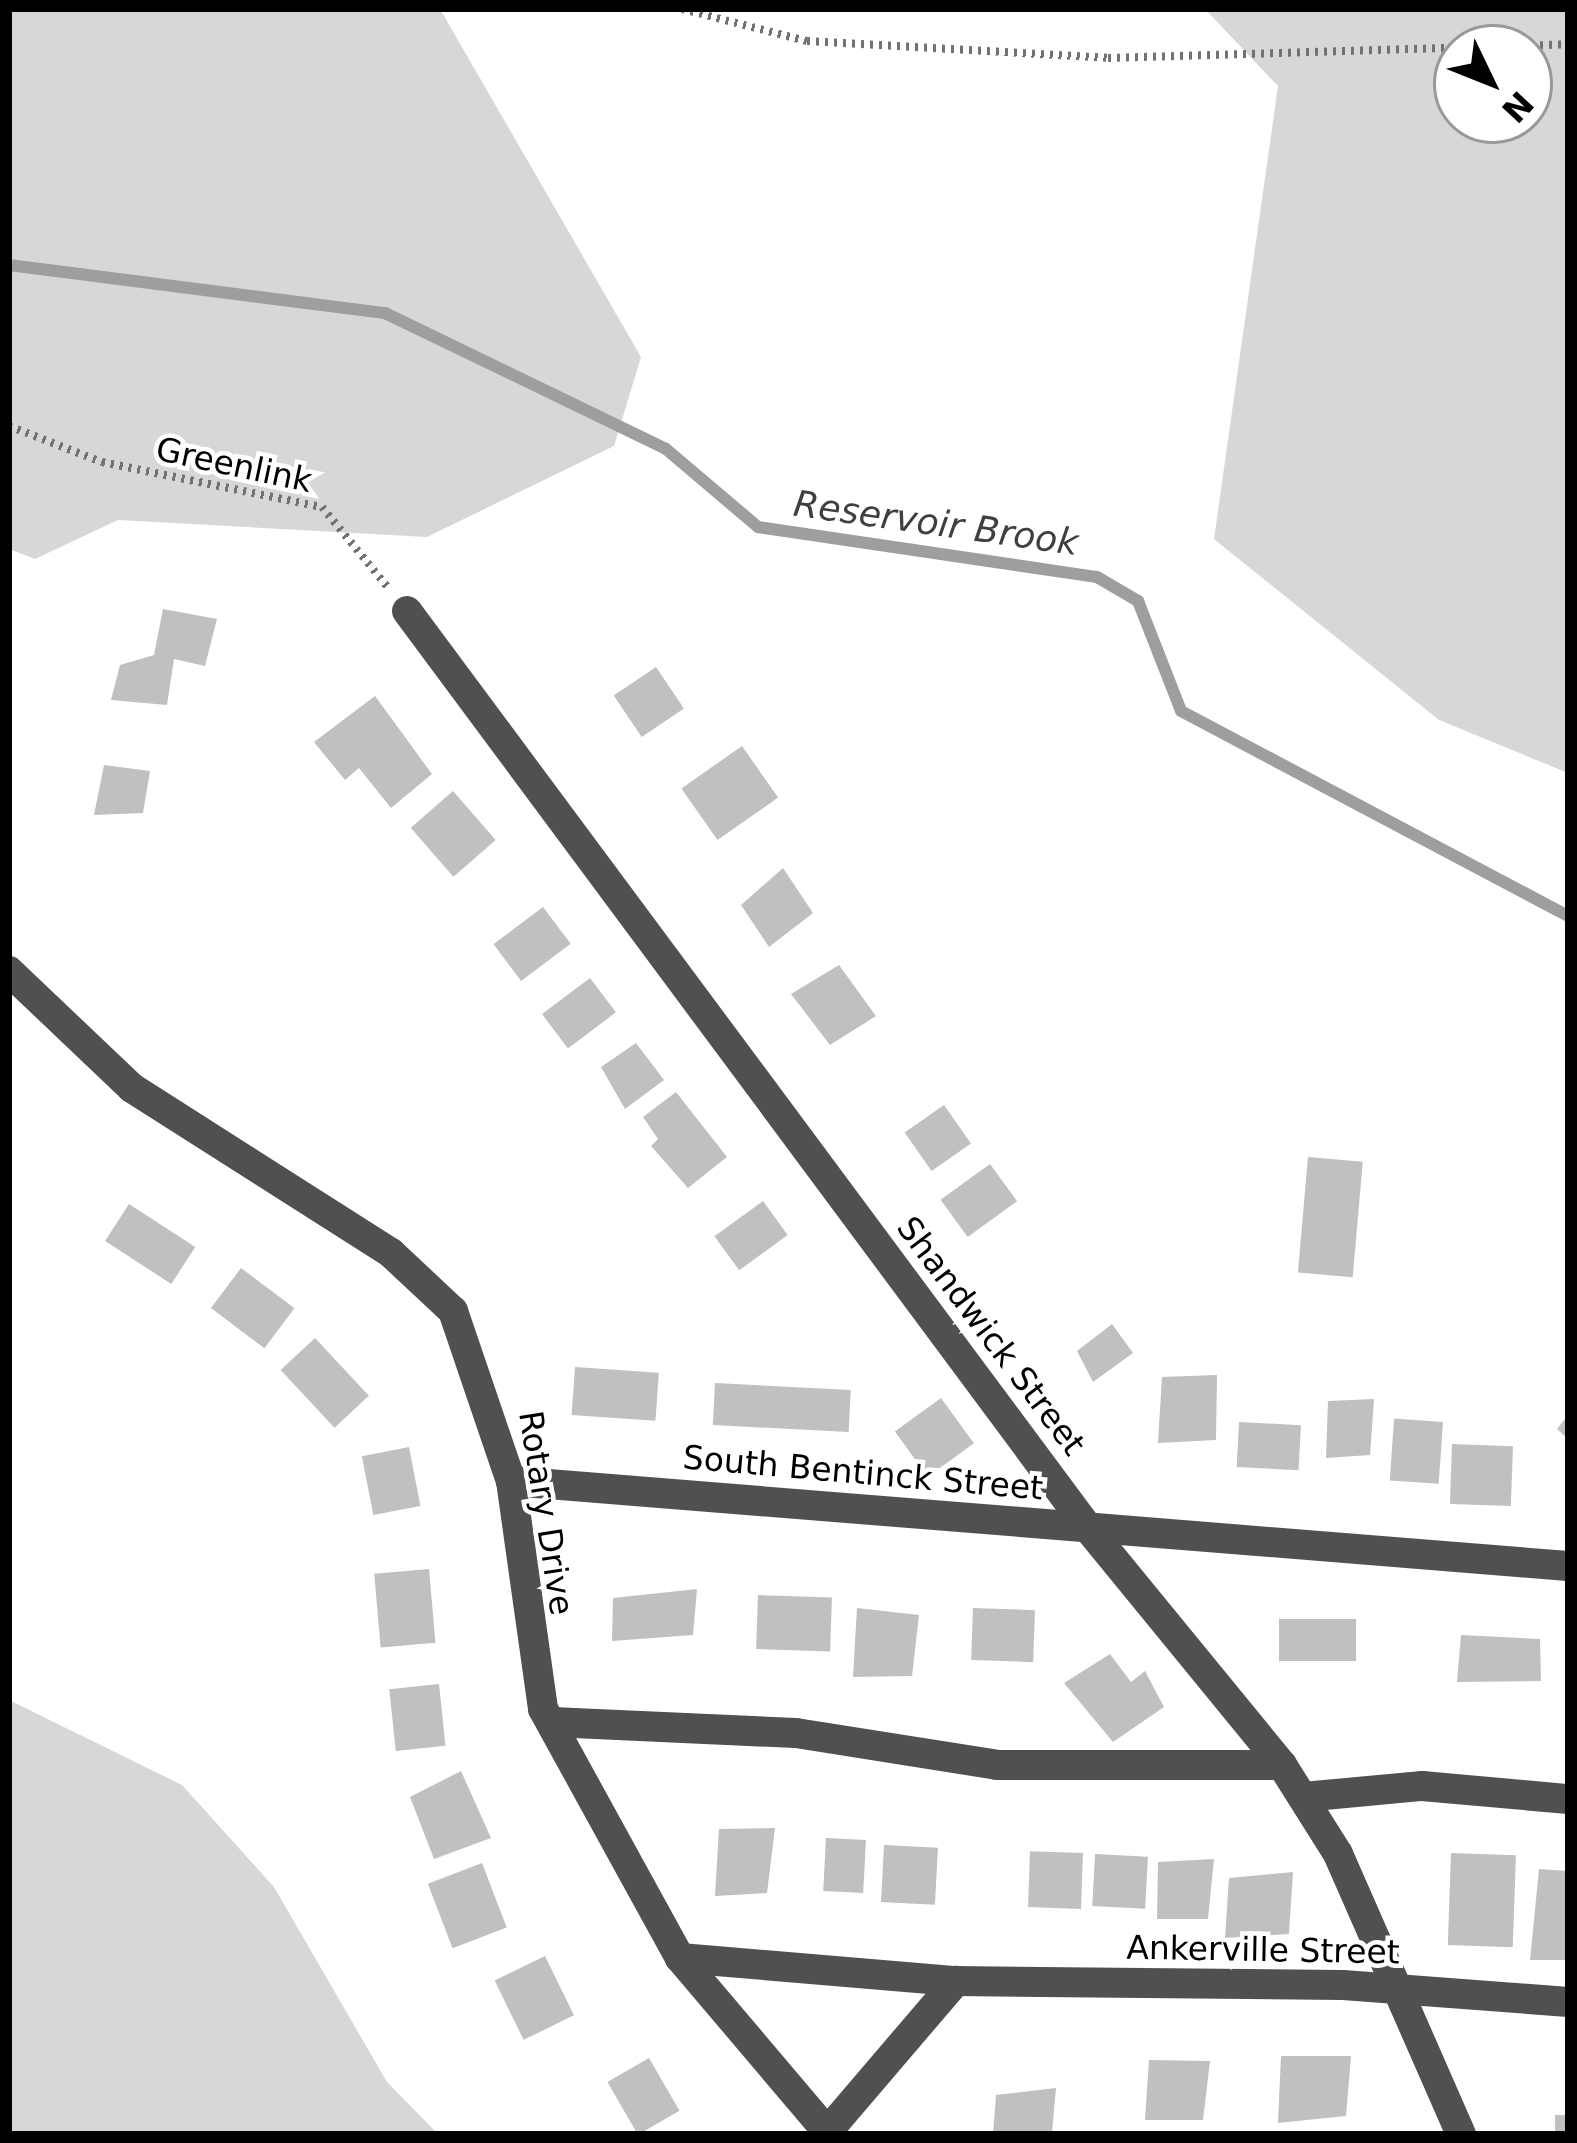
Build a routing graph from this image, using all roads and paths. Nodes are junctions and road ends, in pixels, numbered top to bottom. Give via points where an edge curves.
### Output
1 (682, 9) edge
2 (1568, 44) edge
3 (9, 426) edge
4 (407, 611) joint
5 (9, 971) edge
6 (512, 1481) junction
7 (1088, 1528) junction
8 (1568, 1566) edge
9 (552, 1722) junction
10 (1282, 1765) junction
11 (1303, 1797) junction
12 (1568, 1799) edge
13 (680, 1958) junction
14 (956, 1981) junction
15 (1397, 1988) junction
16 (1568, 2002) edge
17 (828, 2133) edge
18 (1461, 2134) edge

1 - 2 path via 807,41 1108,58
3 - 4 path, Greenlink via 102,462 322,507
4 - 7 street, Shandwick Street
5 - 6 street, Rotary Drive via 148,1100 428,1283 469,1339
6 - 7 street, South Bentinck Street
6 - 9 street, Rotary Drive
7 - 8 street, South Bentinck Street
7 - 10 street, Shandwick Street
9 - 10 street via 796,1733 1017,1766
9 - 13 street, Rotary Drive
10 - 11 street, Shandwick Street
11 - 12 street via 1422,1786
11 - 15 street, Shandwick Street
13 - 14 street, Ankerville Street
13 - 17 street, Rotary Drive
14 - 15 street, Ankerville Street
14 - 17 street
15 - 16 street, Ankerville Street
15 - 18 street, Shandwick Street

